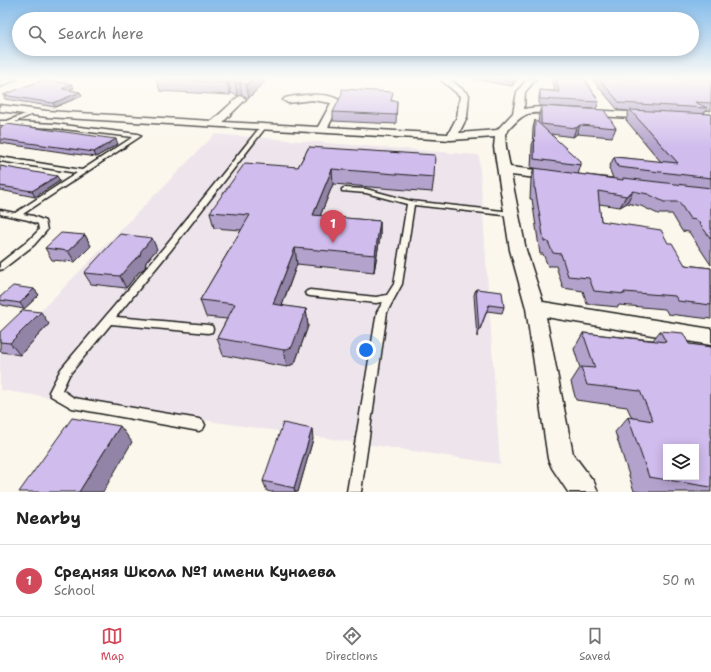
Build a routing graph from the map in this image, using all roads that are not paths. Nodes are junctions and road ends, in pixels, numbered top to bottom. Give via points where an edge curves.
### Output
1 (237, 102) edge
2 (336, 102) edge
3 (465, 102) edge
4 (520, 102) edge
5 (0, 108) edge
6 (33, 112) junction
7 (518, 114) junction
8 (657, 116) edge
9 (0, 123) edge
10 (8, 123) junction
11 (215, 124) junction
12 (263, 127) junction
13 (321, 130) junction
14 (500, 133) junction
15 (451, 137) junction
16 (0, 159) edge
17 (504, 170) junction
18 (83, 172) junction
19 (566, 178) edge
20 (344, 190) dead end
21 (411, 203) junction
22 (0, 212) edge
23 (512, 214) junction
24 (17, 215) junction
25 (0, 267) edge
26 (310, 293) dead end
27 (390, 298) junction
28 (535, 308) junction
29 (108, 320) junction
30 (208, 330) dead end
31 (711, 337) edge
32 (199, 424) dead end
33 (354, 492) edge
34 (584, 492) edge

1 - 11 street
2 - 13 street
3 - 15 street via 460,124
4 - 7 street
5 - 6 street
6 - 10 lane
6 - 11 street
7 - 8 street via 540,110
7 - 14 street
9 - 10 lane
10 - 18 lane via 138,136
11 - 12 street
12 - 13 street
12 - 29 lane
13 - 15 street
14 - 15 street
14 - 17 street
16 - 18 lane
17 - 19 street
17 - 23 street
18 - 24 lane
20 - 21 lane via 366,192
21 - 23 lane
21 - 27 lane via 398,284
22 - 24 lane
23 - 28 street via 518,250
24 - 25 lane via 42,223 43,230
26 - 27 lane via 376,300
27 - 33 lane via 382,312
28 - 31 street
28 - 34 street via 560,459
29 - 30 lane
29 - 32 lane via 66,372 55,392 72,403

